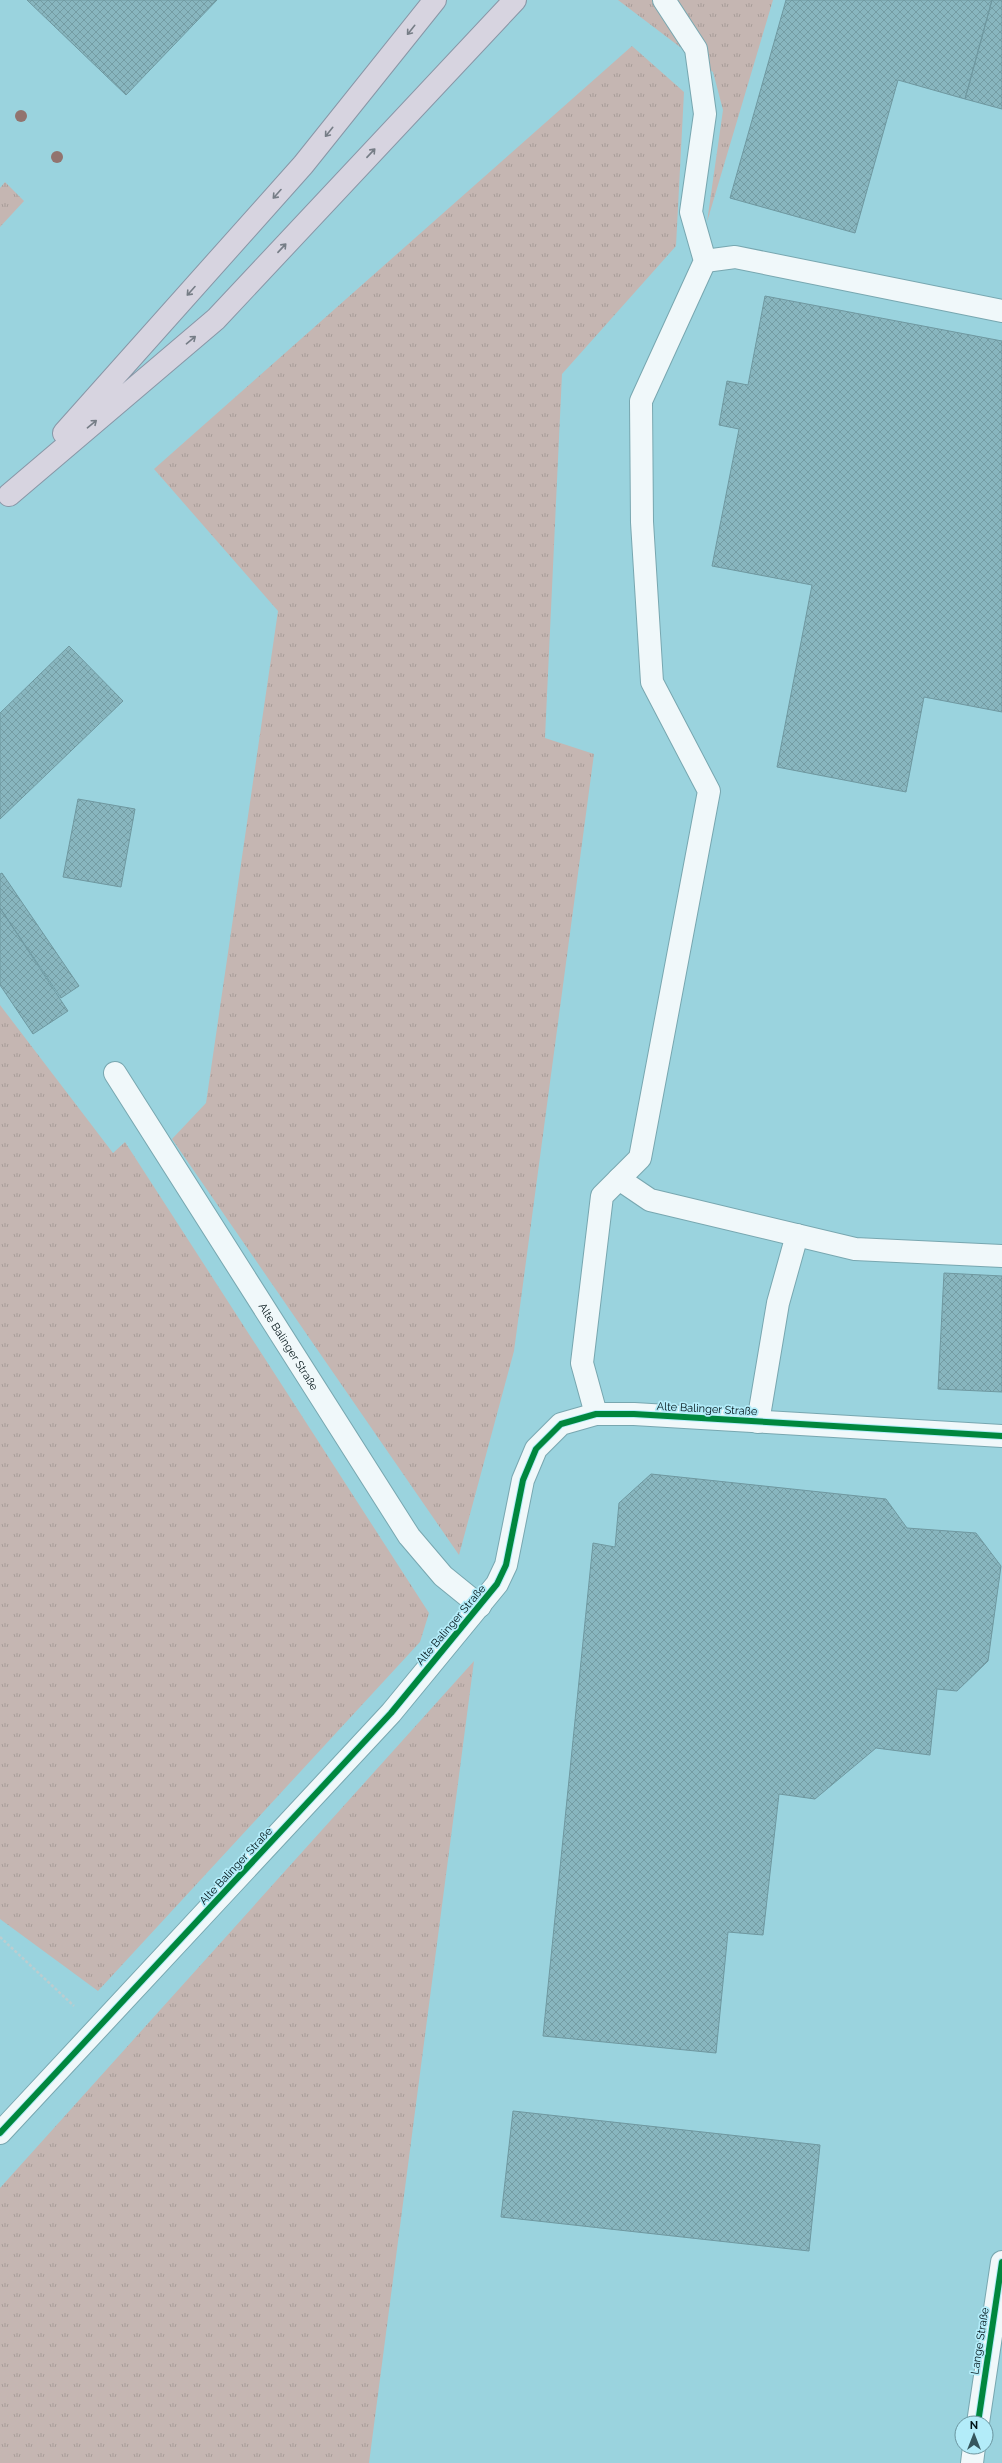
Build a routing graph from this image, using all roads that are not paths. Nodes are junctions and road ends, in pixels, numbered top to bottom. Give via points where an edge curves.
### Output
1 (435, 0) edge
2 (515, 0) edge
3 (664, 0) edge
4 (705, 261) junction
5 (1002, 311) edge
6 (114, 1073) dead end
7 (619, 1179) junction
8 (797, 1235) junction
9 (1002, 1256) edge
10 (596, 1414) junction
11 (758, 1422) junction
12 (1002, 1436) edge
13 (474, 1612) junction
14 (0, 2133) edge
15 (1002, 2262) edge
16 (979, 2415) edge

1 -> 2 highway via 303,165 9,495 216,319
3 - 4 street via 696,48 706,114 691,212
4 - 5 street via 735,257
4 - 7 street via 641,401 642,522 652,682 709,791 640,1158
6 - 13 street, Alte Balinger Straße via 409,1536
7 - 8 street via 650,1200
7 - 10 street via 602,1196 582,1363
8 - 9 street via 855,1249
8 - 11 street via 778,1303
10 - 11 street, Alte Balinger Straße
10 - 13 street, Alte Balinger Straße via 561,1424 536,1449 523,1480 506,1566 497,1584
11 - 12 street, Alte Balinger Straße
13 - 14 street, Alte Balinger Straße via 391,1713
15 - 16 street, Lange Straße

